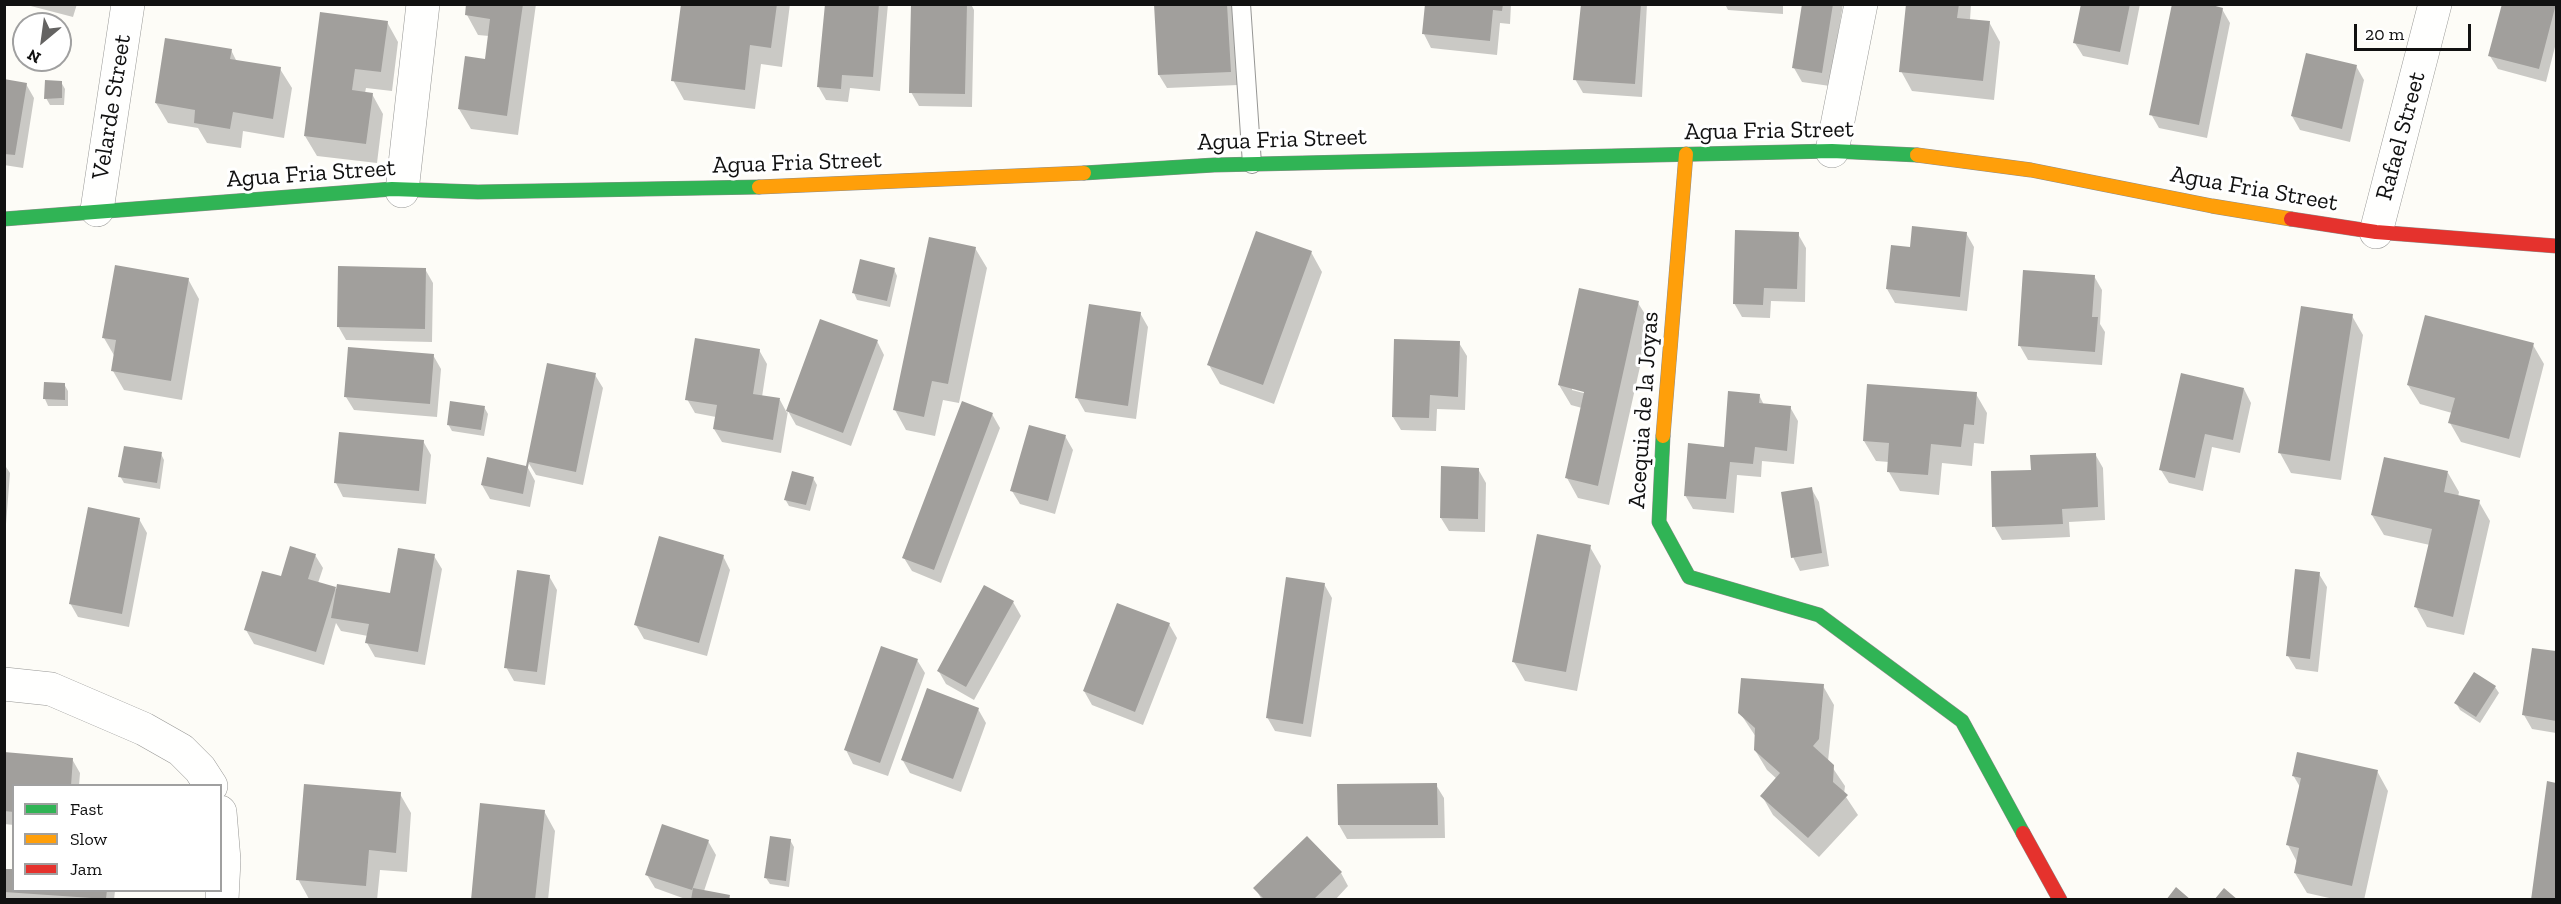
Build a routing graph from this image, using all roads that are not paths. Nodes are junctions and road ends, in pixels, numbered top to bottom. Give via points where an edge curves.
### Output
1 (128, 4) edge
2 (423, 4) edge
3 (1241, 4) edge
4 (1861, 4) edge
5 (2434, 4) edge
6 (1832, 151) junction
7 (1686, 154) junction
8 (1252, 164) junction
9 (402, 191) junction
10 (97, 210) junction
11 (4, 219) edge
12 (2376, 232) junction
13 (2556, 246) edge
14 (4, 684) edge
15 (210, 784) edge
16 (222, 823) edge
17 (222, 900) edge
18 (2060, 900) edge

1 - 10 street, Velarde Street
2 - 9 street
3 - 8 lane
4 - 6 street
5 - 12 street, Rafael Street
6 - 7 street, Agua Fria Street
6 - 12 street, Agua Fria Street via 1913,154 2031,170 2223,208
7 - 8 street, Agua Fria Street
7 - 18 street, Acequia de la Joyas via 1659,522 1689,577 1819,615 1962,721
8 - 9 street, Agua Fria Street via 690,190
9 - 10 street, Agua Fria Street
10 - 11 street, Agua Fria Street
12 - 13 street, Agua Fria Street
14 - 15 street via 51,690 144,729 181,750
16 - 17 street

